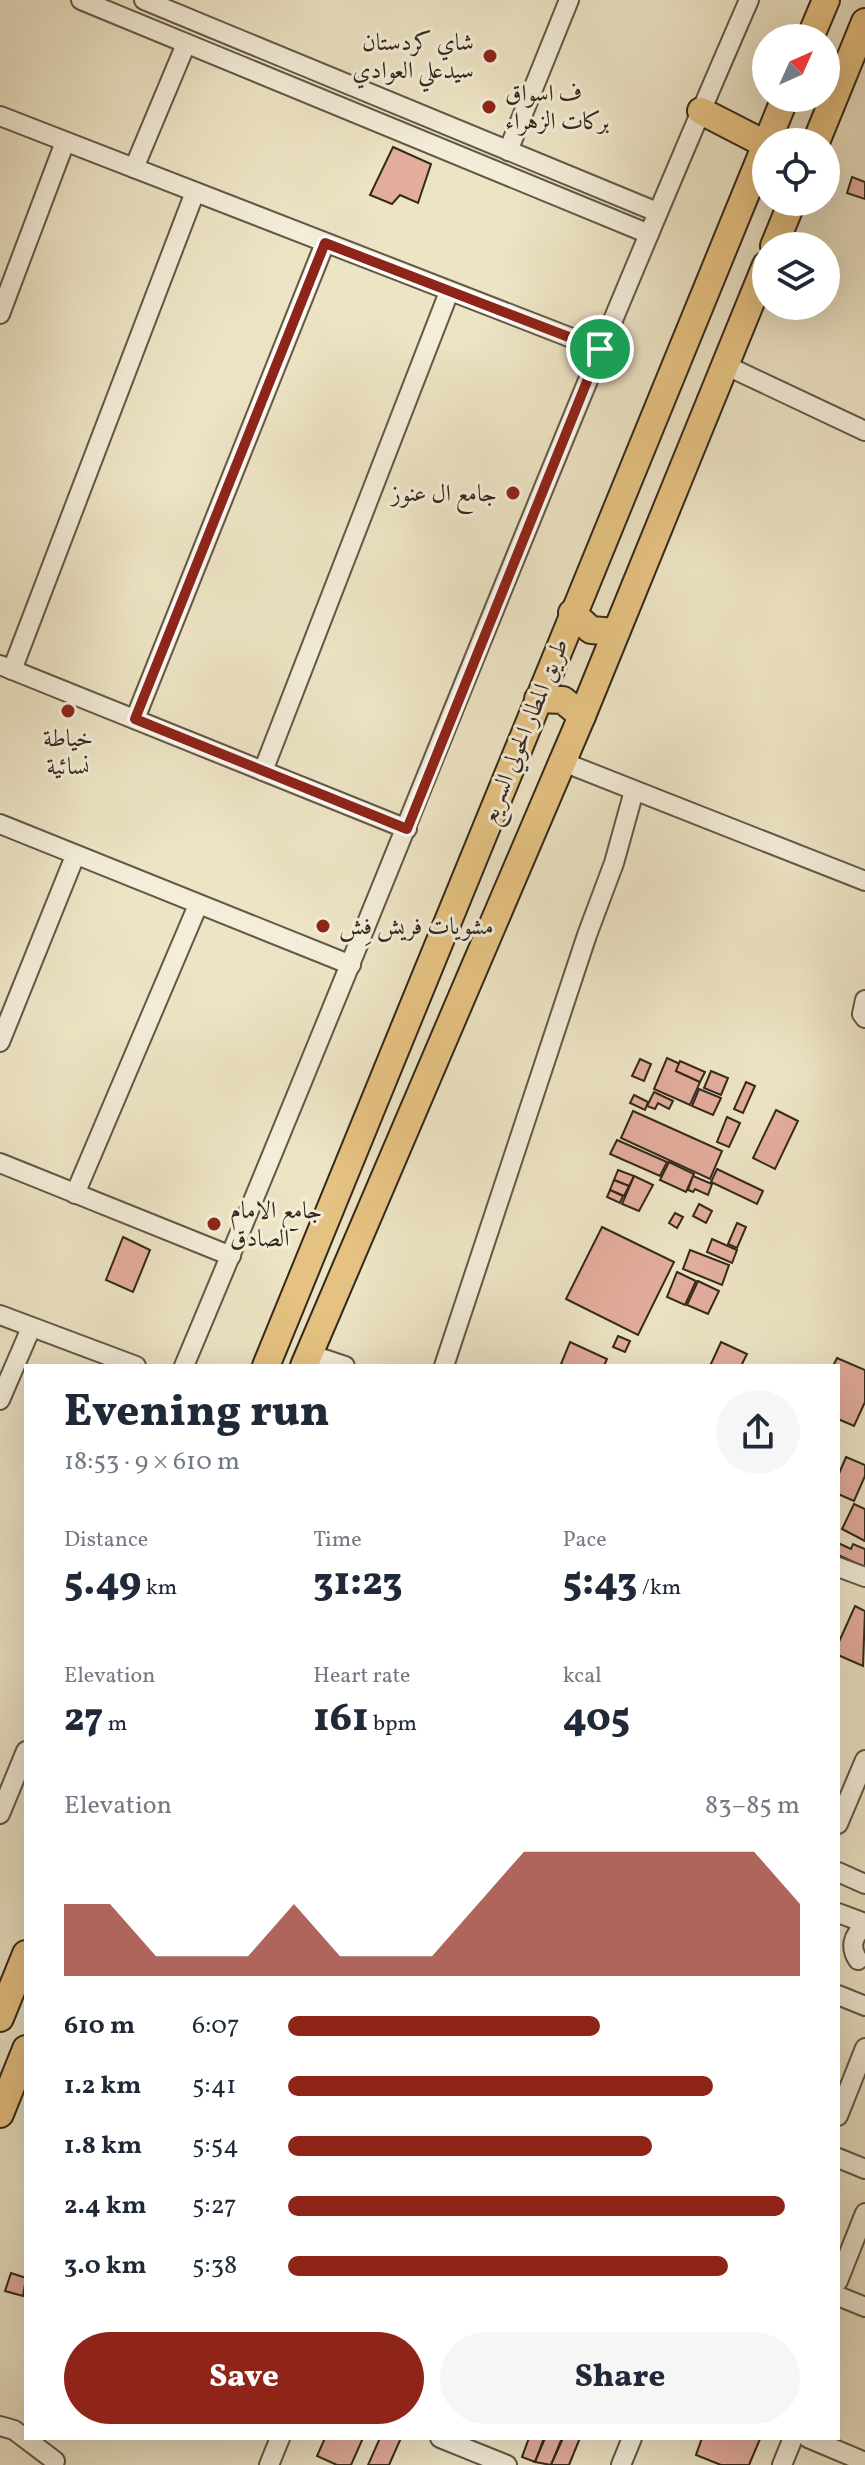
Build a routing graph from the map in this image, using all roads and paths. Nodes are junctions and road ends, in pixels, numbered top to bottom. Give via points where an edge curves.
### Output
1 (81, 0) edge
2 (144, 0) edge
3 (749, 0) edge
4 (804, 0) edge
5 (826, 0) edge
6 (563, 2) edge
7 (865, 22) edge
8 (810, 24) edge
9 (816, 24) edge
10 (186, 44) junction
11 (701, 111) junction
12 (0, 116) edge
13 (822, 128) edge
14 (752, 137) edge
15 (65, 142) junction
16 (508, 151) junction
17 (134, 168) junction
18 (752, 176) edge
19 (195, 192) junction
20 (657, 212) junction
21 (649, 234) junction
22 (325, 243) junction
23 (449, 292) junction
24 (752, 299) edge
25 (0, 314) edge
26 (600, 349) junction
27 (725, 365) junction
28 (865, 431) edge
29 (572, 613) junction
30 (616, 632) junction
31 (6, 667) edge
32 (538, 699) junction
33 (582, 716) junction
34 (135, 719) junction
35 (563, 762) junction
36 (263, 771) junction
37 (634, 791) junction
38 (0, 824) edge
39 (407, 829) junction
40 (75, 856) junction
41 (865, 881) edge
42 (198, 905) junction
43 (351, 965) junction
44 (865, 1000) edge
45 (865, 1018) edge
46 (0, 1042) edge
47 (0, 1163) edge
48 (75, 1194) junction
49 (231, 1256) junction
50 (0, 1315) edge
51 (31, 1328) junction
52 (306, 1360) edge
53 (130, 1364) edge
54 (185, 1364) edge
55 (267, 1364) edge
56 (332, 1364) edge
57 (445, 1364) edge
58 (0, 1400) edge
59 (840, 1568) edge
60 (865, 1577) edge
61 (24, 1756) edge
62 (865, 1760) edge
63 (0, 1814) edge
64 (840, 1819) edge
65 (840, 1873) edge
66 (865, 1884) edge
67 (840, 1914) edge
68 (865, 1925) edge
69 (840, 1953) edge
70 (24, 1959) edge
71 (862, 1962) edge
72 (840, 1996) edge
73 (865, 2006) edge
74 (0, 2018) edge
75 (865, 2048) edge
76 (24, 2054) edge
77 (840, 2111) edge
78 (0, 2114) edge
79 (840, 2159) edge
80 (865, 2169) edge
81 (865, 2213) edge
82 (840, 2276) edge
83 (840, 2297) edge
84 (865, 2307) edge
85 (0, 2426) edge
86 (24, 2438) edge
87 (27, 2440) edge
88 (279, 2440) edge
89 (445, 2440) edge
90 (631, 2440) edge
91 (792, 2440) edge
92 (813, 2440) edge
93 (55, 2461) dead end
94 (865, 2462) edge
95 (269, 2465) edge
96 (507, 2465) edge
97 (621, 2465) edge
98 (782, 2465) edge

1 - 10 street
2 - 16 street
3 - 11 street
4 - 8 highway
5 - 9 highway
6 - 16 street
7 - 13 highway
10 - 17 street
10 - 21 street
11 - 14 highway
11 - 20 street
12 - 15 street
15 - 17 street
15 - 25 street
16 - 20 street
17 - 19 street
18 - 29 highway, طريق المطار الحولي السريع
19 - 22 street
19 - 31 street
20 - 21 street
21 - 26 street
22 - 23 street
22 - 34 street
23 - 26 street
23 - 36 street
24 - 27 highway, طريق المطار الحولي السريع
26 - 39 street
27 - 28 street
27 - 30 highway, طريق المطار الحولي السريع
29 - 30 highway via 591,630
29 - 32 highway, طريق المطار الحولي السريع
30 - 33 highway, طريق المطار الحولي السريع
31 - 34 street
32 - 33 highway via 563,700
32 - 55 highway, طريق المطار الحولي السريع
33 - 35 highway, طريق المطار الحولي السريع
34 - 36 street
35 - 37 street
35 - 52 highway, طريق المطار الحولي السريع
36 - 39 street
37 - 41 street
37 - 57 street
38 - 40 street
39 - 43 street
40 - 42 street
40 - 46 street
42 - 43 street
42 - 48 street
43 - 49 street
44 - 45 street
47 - 48 street
48 - 49 street
49 - 54 street
50 - 51 street
51 - 53 street
51 - 58 street
52 - 56 street
59 - 60 street
61 - 63 street
62 - 64 street
65 - 66 street
67 - 68 street
68 - 71 street via 853,1942
69 - 71 street
70 - 74 highway
72 - 73 street
75 - 77 street
76 - 78 highway
79 - 80 street
81 - 82 street
83 - 84 street
85 - 86 street
87 - 93 street
88 - 95 street
89 - 96 street
90 - 97 street
91 - 98 street
92 - 94 street

